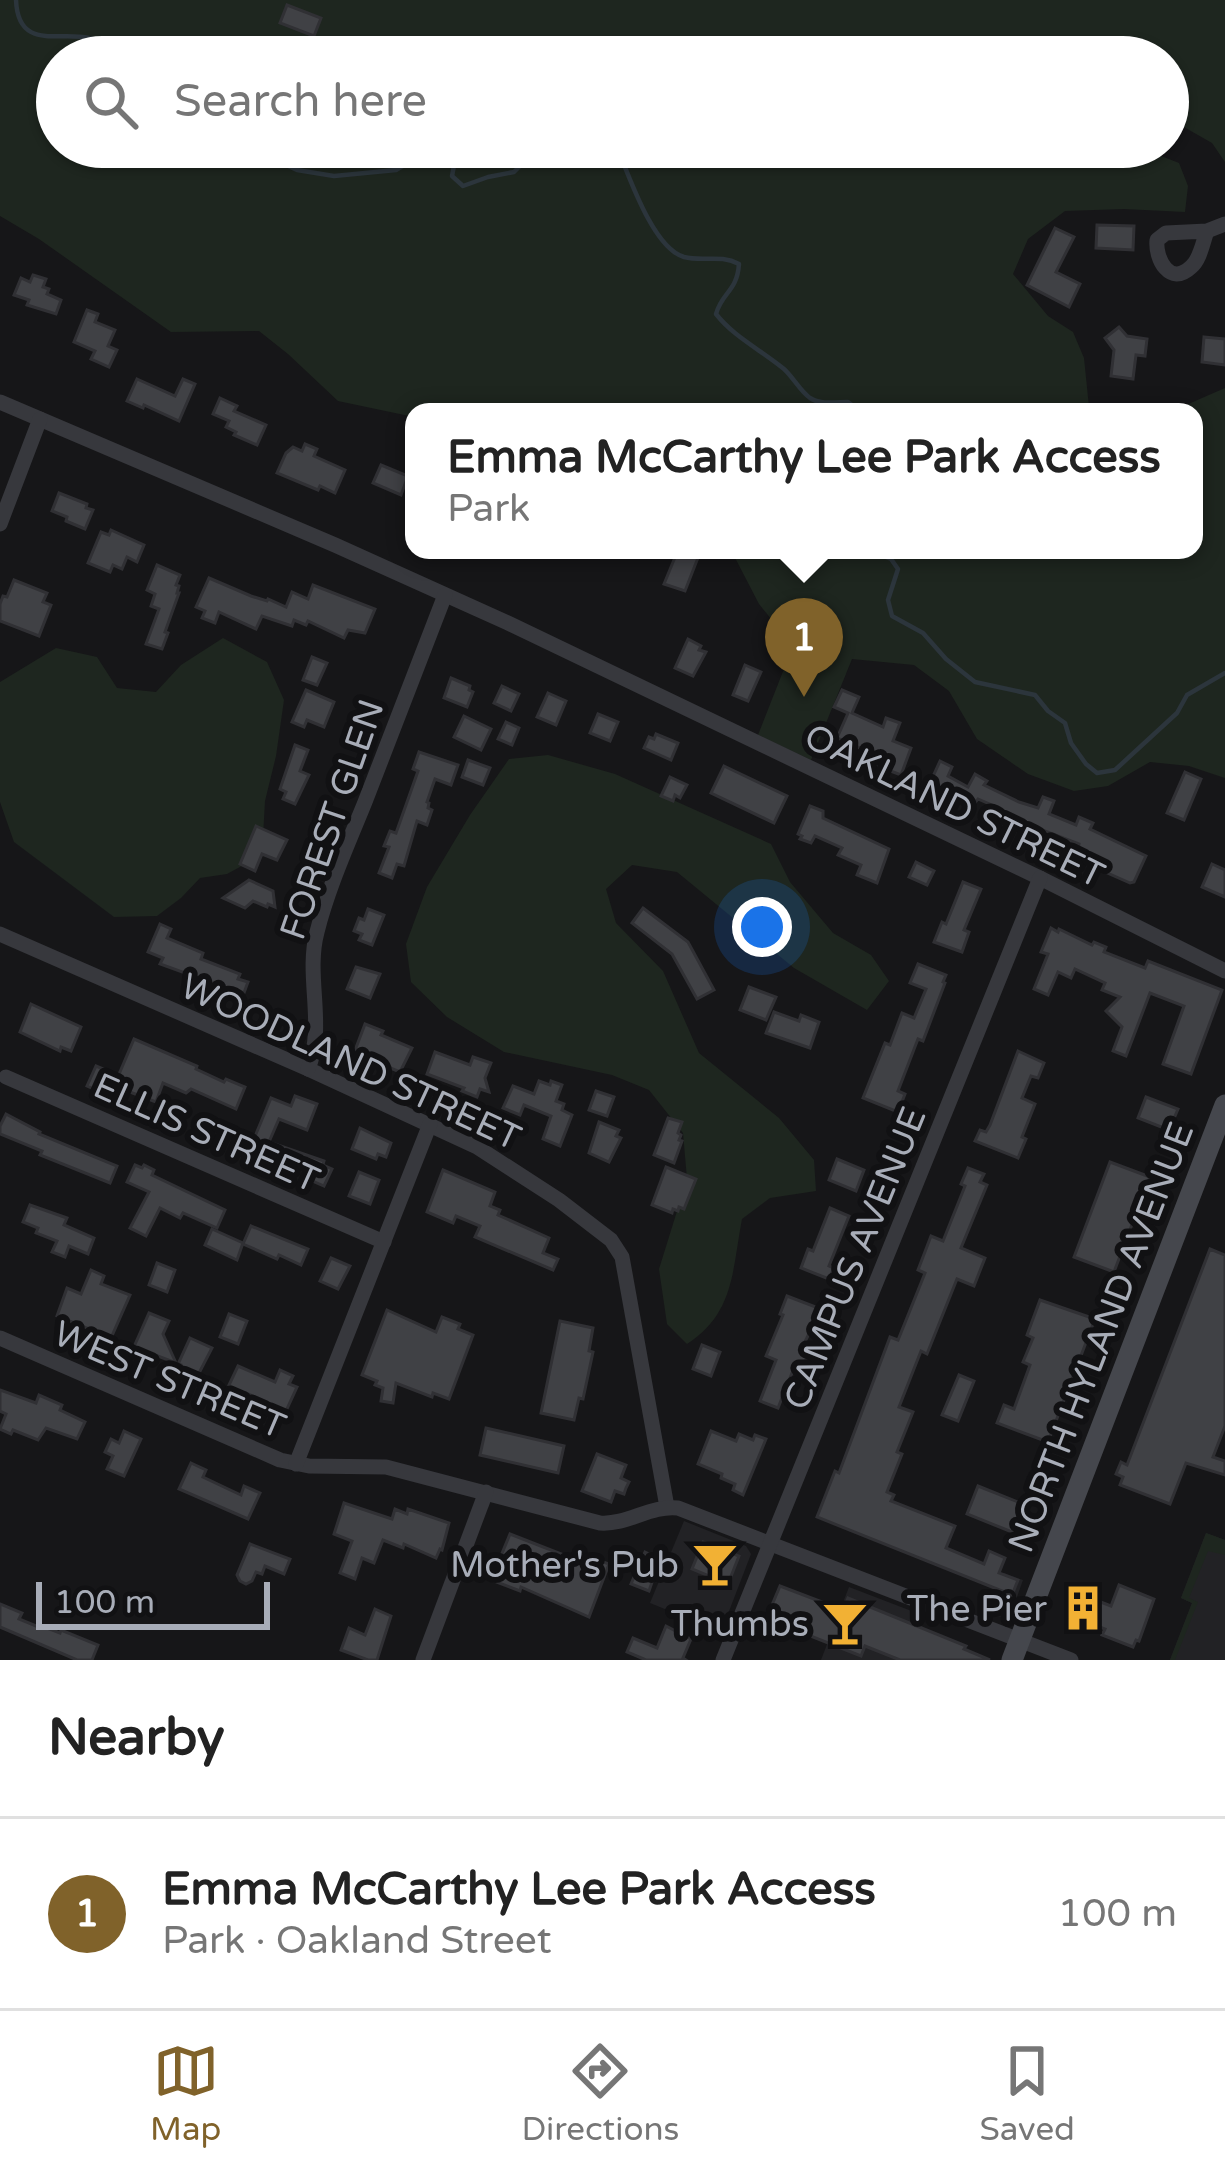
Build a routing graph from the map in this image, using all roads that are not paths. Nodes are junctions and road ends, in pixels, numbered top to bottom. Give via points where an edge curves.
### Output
1 (1225, 224) edge
2 (1207, 231) dead end
3 (0, 402) edge
4 (40, 419) junction
5 (0, 524) edge
6 (445, 595) junction
7 (1040, 878) junction
8 (0, 934) edge
9 (1225, 971) edge
10 (308, 1069) junction
11 (6, 1077) dead end
12 (1225, 1105) edge
13 (430, 1124) junction
14 (384, 1242) junction
15 (0, 1338) edge
16 (296, 1464) junction
17 (486, 1492) junction
18 (667, 1507) junction
19 (770, 1544) junction
20 (1016, 1650) edge
21 (423, 1660) edge
22 (723, 1660) edge
23 (1072, 1660) edge

1 - 2 street
3 - 4 street, OAKLAND STREET
4 - 5 street
4 - 6 street, OAKLAND STREET
6 - 7 street, OAKLAND STREET
6 - 10 street, FOREST GLEN via 316,934
7 - 9 street, OAKLAND STREET
7 - 19 street, CAMPUS AVENUE
8 - 10 street, WOODLAND STREET
10 - 13 street, WOODLAND STREET
11 - 14 street, ELLIS STREET
12 - 20 main road, NORTH HYLAND AVENUE
13 - 14 street
13 - 18 street, WOODLAND STREET via 507,1165 618,1249
14 - 16 street
15 - 16 street, WEST STREET
16 - 17 street, WEST STREET via 386,1467
17 - 18 street, WEST STREET via 611,1524
17 - 21 street
18 - 19 street
19 - 20 street
19 - 22 street, CAMPUS AVENUE
20 - 23 street

